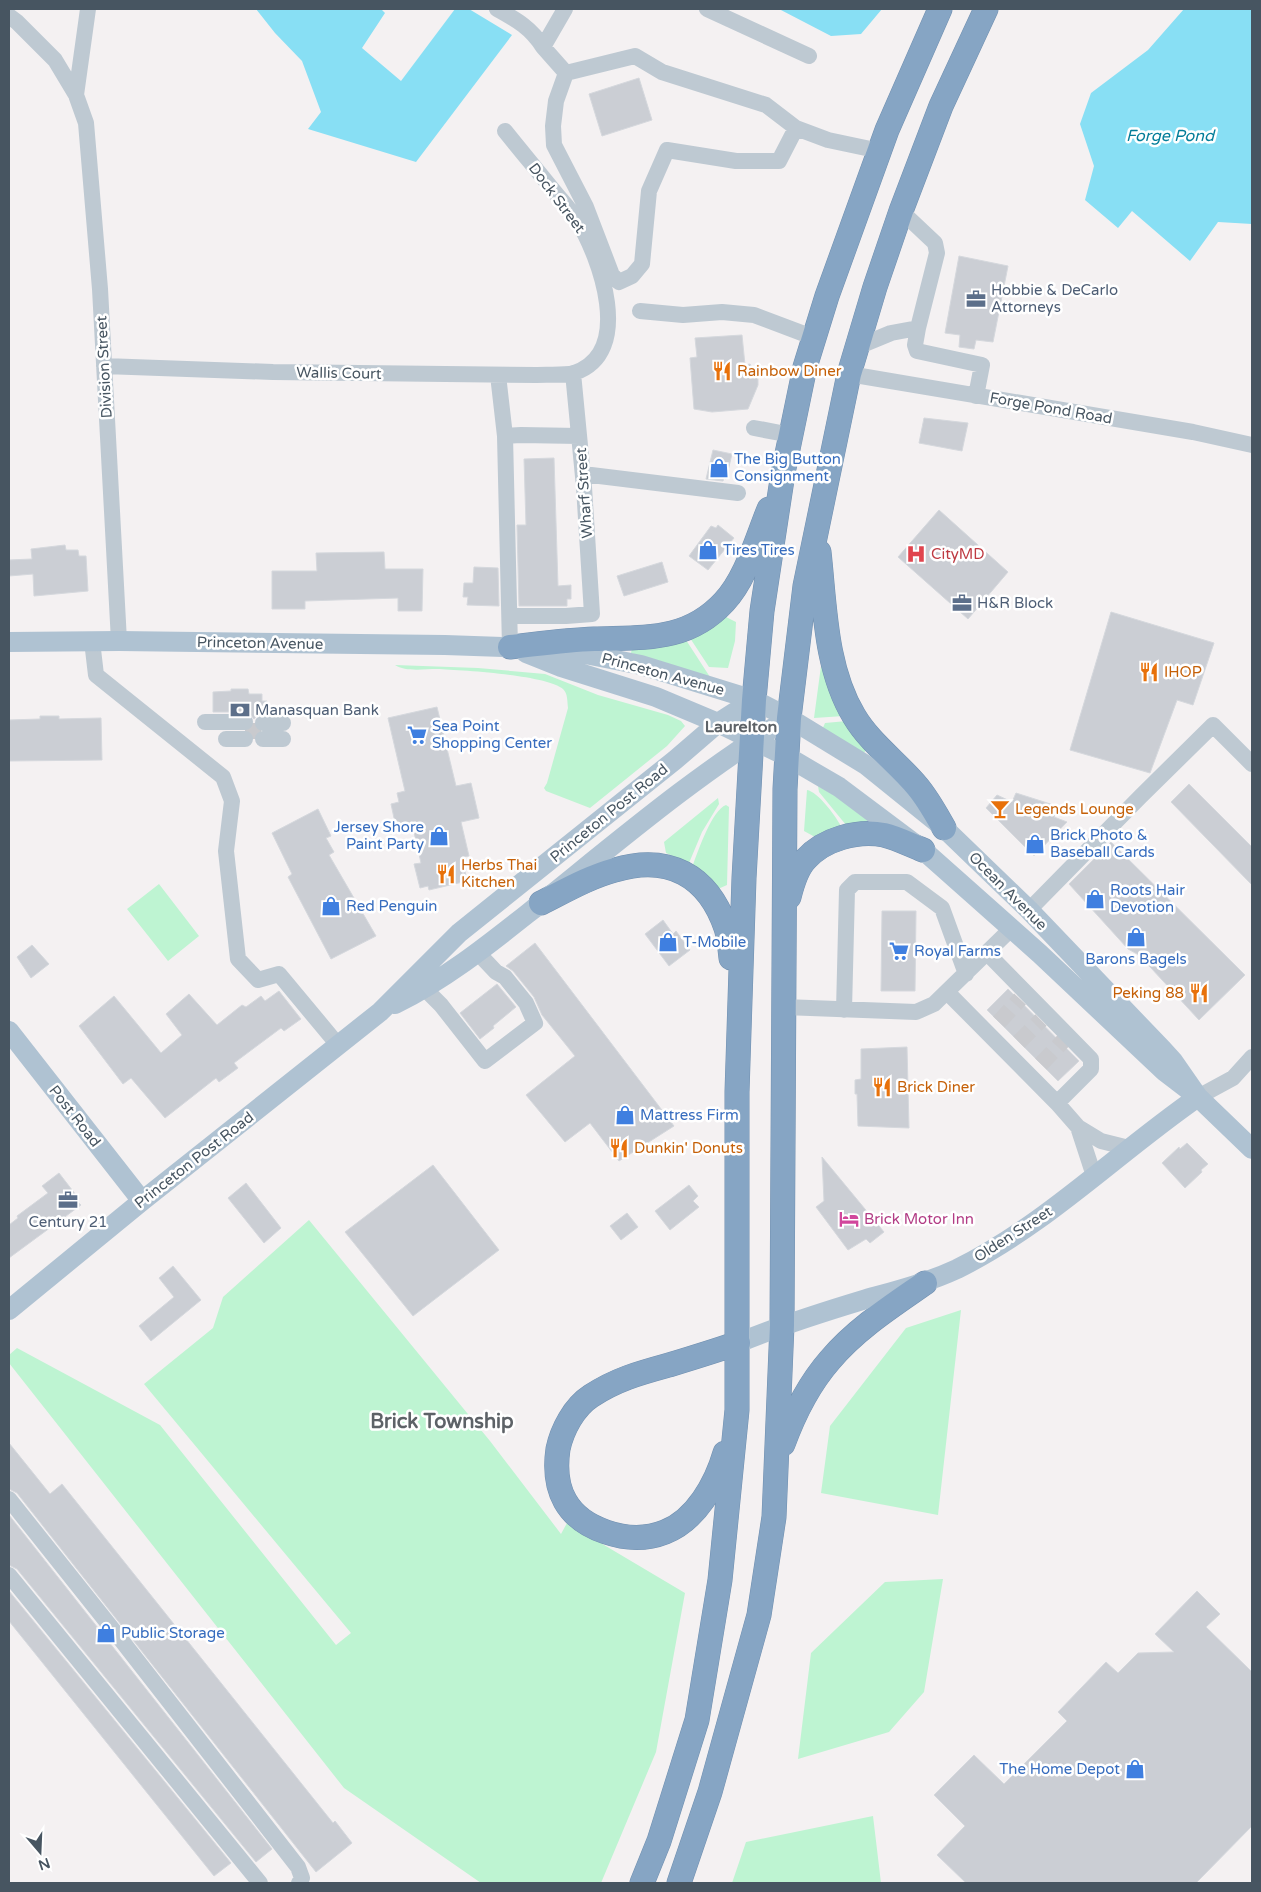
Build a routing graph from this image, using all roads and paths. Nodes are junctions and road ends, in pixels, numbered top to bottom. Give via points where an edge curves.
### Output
1 (88, 9) edge
2 (498, 9) edge
3 (565, 9) edge
4 (707, 9) edge
5 (940, 9) edge
6 (986, 9) edge
7 (9, 16) edge
8 (543, 48) junction
9 (809, 56) dead end
10 (566, 73) junction
11 (76, 95) junction
12 (796, 128) junction
13 (505, 131) dead end
14 (880, 151) junction
15 (901, 211) junction
16 (640, 311) dead end
17 (918, 328) junction
18 (815, 338) junction
19 (857, 347) junction
20 (104, 366) junction
21 (573, 373) junction
22 (498, 374) junction
23 (849, 374) junction
24 (976, 396) junction
25 (754, 428) dead end
26 (792, 435) junction
27 (505, 436) junction
28 (579, 436) junction
29 (1252, 445) edge
30 (784, 473) junction
31 (583, 474) junction
32 (738, 493) dead end
33 (816, 529) junction
34 (510, 616) junction
35 (92, 641) junction
36 (119, 641) junction
37 (9, 642) edge
38 (510, 647) junction
39 (754, 700) junction
40 (789, 718) junction
41 (718, 723) junction
42 (245, 731) joint
43 (263, 731) tunnel mouth
44 (283, 731) dead end
45 (752, 740) junction
46 (786, 756) junction
47 (1252, 764) edge
48 (944, 828) junction
49 (923, 850) junction
50 (541, 902) junction
51 (1029, 910) junction
52 (784, 911) junction
53 (1011, 929) junction
54 (987, 952) junction
55 (478, 953) junction
56 (966, 974) junction
57 (425, 989) junction
58 (947, 992) junction
59 (784, 1007) junction
60 (844, 1010) junction
61 (380, 1012) junction
62 (739, 1018) junction
63 (9, 1031) edge
64 (338, 1045) junction
65 (1252, 1057) edge
66 (1198, 1097) junction
67 (1057, 1103) junction
68 (1078, 1127) junction
69 (1129, 1148) junction
70 (1252, 1149) edge
71 (1094, 1176) junction
72 (142, 1201) junction
73 (925, 1282) junction
74 (9, 1310) edge
75 (782, 1325) junction
76 (738, 1343) junction
77 (737, 1410) junction
78 (775, 1464) junction
79 (9, 1499) edge
80 (9, 1575) edge
81 (260, 1883) edge
82 (299, 1883) edge
83 (642, 1883) edge
84 (679, 1883) edge

1 - 11 street, Division Street
2 - 8 street via 535,34
3 - 8 street
4 - 9 street
5 - 14 highway
6 - 15 highway via 941,106
7 - 11 street, Division Street via 55,60
8 - 10 street
10 - 12 street via 635,56 662,72 766,105
10 - 12 street via 556,100 554,145 586,207 612,275 619,282 632,276 642,264 649,191 667,150 736,161 779,161
11 - 20 street, Division Street via 86,122
12 - 14 street via 828,140
13 - 21 street, Dock Street via 576,219 605,288 608,309 605,344 592,362
14 - 18 highway
15 - 17 street via 935,243 937,253
15 - 19 highway
16 - 18 street via 754,315
17 - 19 street via 891,333
17 - 24 street via 917,350 982,365
18 - 26 highway via 805,367
19 - 23 highway
20 - 22 street, Wallis Court via 273,372
20 - 36 street, Division Street
21 - 22 street, Wallis Court
21 - 28 street, Wharf Street
22 - 27 street
23 - 24 street, Forge Pond Road
23 - 33 highway
24 - 29 street, Forge Pond Road
25 - 26 street
26 - 30 highway
27 - 28 street
27 - 34 street
28 - 31 street, Wharf Street
30 - 38 highway via 741,578 725,601 706,619 664,636
30 - 39 highway via 762,611
31 - 32 street
31 - 34 street, Wharf Street via 592,614
33 - 40 highway
33 - 48 highway via 828,635 844,696 854,716 880,749 918,786
34 - 38 street
35 - 36 main road, Princeton Avenue
35 - 37 main road, Princeton Avenue
35 - 64 street via 96,675 223,777 232,801 226,851 238,959 258,980 279,974
36 - 38 main road, Princeton Avenue
38 - 39 main road, Princeton Avenue via 560,649 641,665
38 - 41 main road, Princeton Avenue via 656,697
39 - 40 main road, Princeton Avenue
39 - 41 main road, Princeton Post Road
39 - 45 highway
40 - 45 main road, Princeton Post Road
40 - 46 highway
40 - 48 main road, Ocean Avenue via 866,765
41 - 45 main road, Princeton Avenue
41 - 61 main road, Princeton Post Road via 459,933
42 - 42 street via 215,730
43 - 44 street
45 - 46 main road, Princeton Avenue
45 - 50 main road, Princeton Post Road via 698,778
45 - 62 highway
46 - 49 main road, Ocean Avenue via 839,787
46 - 52 highway
47 - 51 street via 1213,725
48 - 51 main road, Ocean Avenue
49 - 52 highway via 875,834 830,841 804,860
49 - 53 main road, Ocean Avenue
50 - 55 main road, Princeton Post Road
50 - 62 highway via 615,870 647,864 670,866 686,874 699,883 713,901 726,928
51 - 66 main road, Ocean Avenue via 1173,1061
52 - 59 highway
53 - 54 street
53 - 66 main road, Ocean Avenue via 1164,1071
54 - 56 street
54 - 67 street via 1044,1017 1091,1059 1090,1069
55 - 57 main road, Princeton Post Road
55 - 57 street via 505,977 526,1003 535,1023 485,1061 442,1005
56 - 58 street
56 - 60 street via 942,908 907,882 855,882 847,890
57 - 61 main road, Princeton Post Road
58 - 60 street via 934,1004 916,1012
58 - 67 street via 993,1027 1036,1070
59 - 60 street
59 - 75 highway
61 - 64 main road, Princeton Post Road
62 - 76 highway
63 - 72 main road, Post Road
64 - 72 main road, Princeton Post Road
65 - 66 street, Olden Street via 1233,1078
66 - 69 main road, Olden Street
66 - 70 main road, Ocean Avenue
67 - 68 street
68 - 69 street via 1101,1141
68 - 71 street
69 - 71 main road, Olden Street
71 - 73 main road, Olden Street via 992,1250
72 - 74 main road, Princeton Post Road
73 - 75 main road, Olden Street
73 - 78 highway via 888,1308 829,1360 804,1397
75 - 76 main road, Olden Street
75 - 78 highway
76 - 77 highway
76 - 77 highway via 625,1377 590,1397 572,1416 560,1437 557,1477 560,1490 576,1517 592,1528 629,1538 666,1532 690,1517 708,1492 723,1460
77 - 83 highway via 720,1580 697,1720 659,1841
78 - 84 highway via 774,1517 759,1615 713,1782
79 - 82 street via 298,1867 302,1878
80 - 81 street

